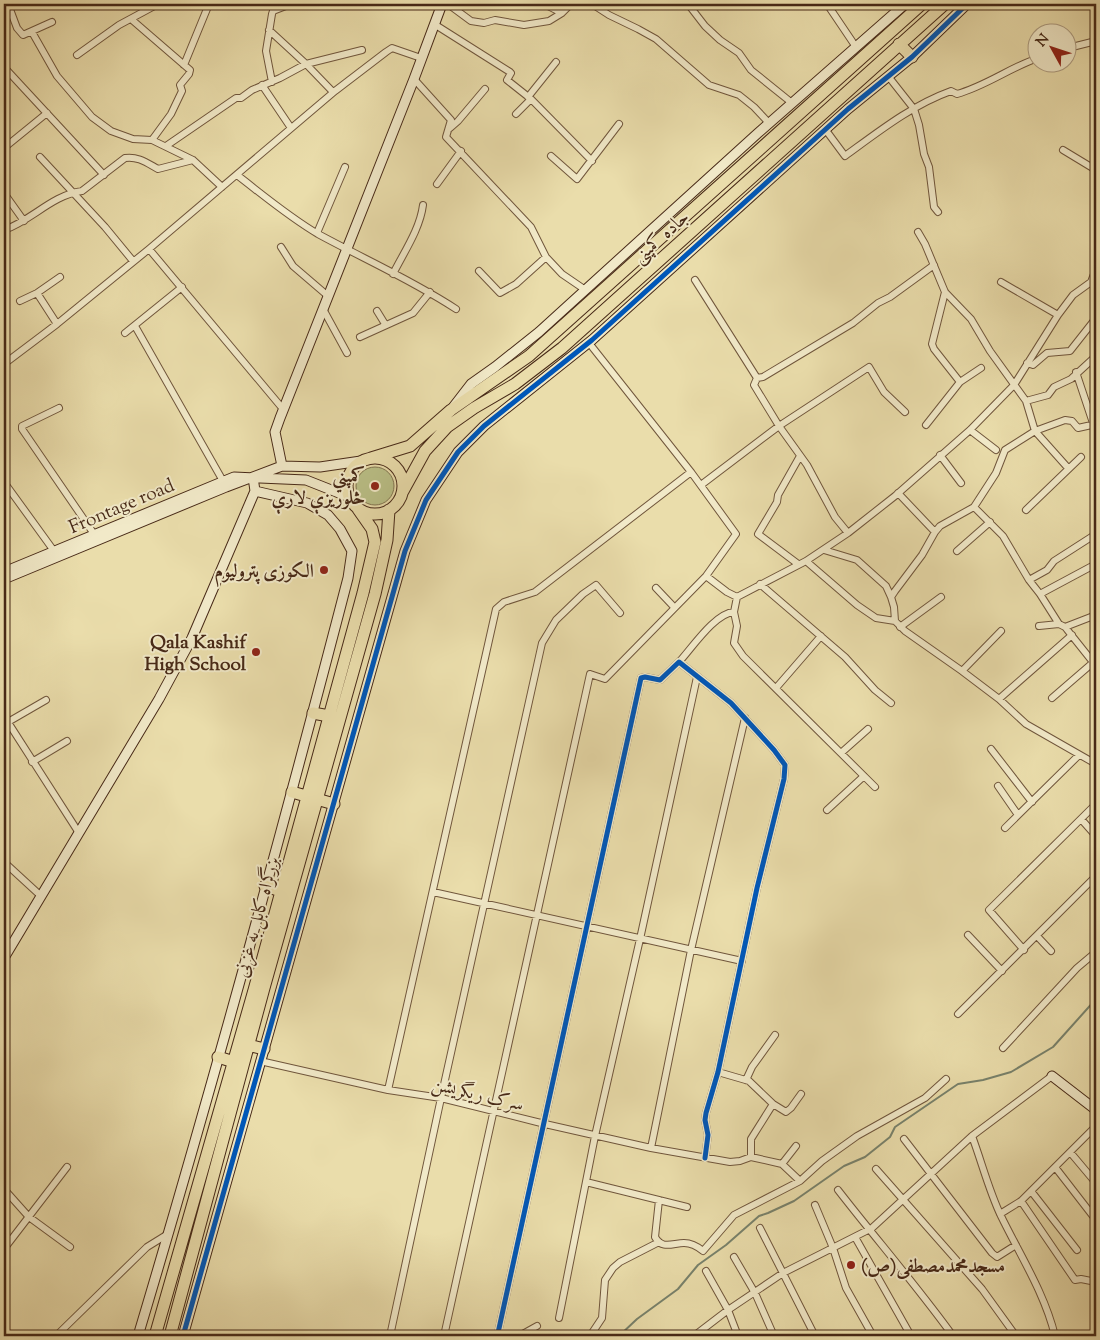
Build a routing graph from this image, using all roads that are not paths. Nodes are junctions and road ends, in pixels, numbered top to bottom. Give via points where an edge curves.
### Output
1 (8, 4) edge
2 (158, 4) edge
3 (209, 4) edge
4 (291, 4) edge
5 (442, 4) edge
6 (448, 4) edge
7 (544, 4) edge
8 (571, 4) edge
9 (592, 4) edge
10 (688, 4) edge
11 (827, 4) edge
12 (905, 4) edge
13 (922, 4) edge
14 (945, 4) edge
15 (967, 4) edge
16 (562, 13) junction
17 (131, 19) junction
18 (52, 22) dead end
19 (434, 24) junction
20 (269, 30) junction
21 (32, 32) junction
22 (1096, 41) edge
23 (899, 44) junction
24 (1078, 46) edge
25 (856, 47) junction
26 (362, 50) dead end
27 (77, 55) dead end
28 (912, 57) junction
29 (421, 58) junction
30 (1028, 61) edge
31 (556, 62) dead end
32 (306, 64) junction
33 (184, 65) junction
34 (4, 67) edge
35 (888, 76) junction
36 (414, 79) junction
37 (272, 82) junction
38 (262, 86) junction
39 (485, 89) dead end
40 (333, 92) junction
41 (529, 98) junction
42 (792, 104) junction
43 (914, 110) junction
44 (47, 112) junction
45 (516, 114) dead end
46 (769, 123) junction
47 (619, 124) dead end
48 (291, 128) junction
49 (449, 129) junction
50 (826, 129) junction
51 (152, 140) junction
52 (166, 146) junction
53 (4, 148) edge
54 (1063, 150) dead end
55 (461, 151) junction
56 (551, 156) dead end
57 (40, 157) dead end
58 (193, 160) junction
59 (592, 161) junction
60 (345, 167) dead end
61 (1096, 170) edge
62 (104, 175) junction
63 (237, 175) junction
64 (437, 184) dead end
65 (222, 188) junction
66 (73, 192) junction
67 (4, 193) edge
68 (423, 205) dead end
69 (938, 212) dead end
70 (24, 221) junction
71 (4, 230) edge
72 (918, 232) dead end
73 (318, 233) junction
74 (281, 247) dead end
75 (346, 248) junction
76 (149, 249) junction
77 (546, 257) junction
78 (133, 261) junction
79 (934, 265) junction
80 (1096, 269) edge
81 (479, 271) dead end
82 (393, 274) junction
83 (60, 277) dead end
84 (695, 280) dead end
85 (1001, 282) dead end
86 (182, 287) junction
87 (584, 289) junction
88 (430, 292) junction
89 (945, 292) junction
90 (37, 293) junction
91 (328, 296) junction
92 (20, 301) dead end
93 (322, 309) junction
94 (456, 309) dead end
95 (377, 310) dead end
96 (1058, 315) junction
97 (1096, 318) edge
98 (57, 324) junction
99 (385, 324) junction
100 (135, 326) junction
101 (125, 333) dead end
102 (360, 338) dead end
103 (589, 342) junction
104 (348, 353) dead end
105 (1096, 356) edge
106 (1027, 363) junction
107 (4, 364) edge
108 (981, 368) dead end
109 (1076, 372) junction
110 (757, 378) junction
111 (960, 382) junction
112 (1014, 385) junction
113 (1026, 401) junction
114 (60, 408) dead end
115 (283, 409) junction
116 (452, 410) junction
117 (904, 412) dead end
118 (926, 424) dead end
119 (1095, 425) edge
120 (779, 426) junction
121 (970, 430) junction
122 (1035, 431) junction
123 (996, 450) dead end
124 (940, 455) junction
125 (800, 456) junction
126 (1081, 457) dead end
127 (366, 460) junction
128 (282, 466) junction
129 (1068, 468) junction
130 (691, 472) junction
131 (253, 477) junction
132 (223, 481) junction
133 (4, 482) edge
134 (961, 483) dead end
135 (701, 485) junction
136 (255, 491) junction
137 (403, 491) junction
138 (898, 493) junction
139 (349, 497) junction
140 (974, 507) junction
141 (358, 509) junction
142 (389, 510) junction
143 (1026, 510) dead end
144 (990, 522) junction
145 (848, 532) junction
146 (935, 532) junction
147 (94, 534) junction
148 (1096, 534) edge
149 (824, 550) junction
150 (54, 551) junction
151 (957, 551) dead end
152 (806, 561) junction
153 (798, 564) junction
154 (1096, 564) edge
155 (4, 572) edge
156 (706, 576) junction
157 (4, 579) edge
158 (1029, 580) junction
159 (760, 584) junction
160 (656, 588) dead end
161 (1040, 594) junction
162 (737, 597) junction
163 (892, 597) junction
164 (941, 597) dead end
165 (674, 607) junction
166 (734, 612) junction
167 (620, 613) dead end
168 (1096, 615) edge
169 (895, 621) junction
170 (1039, 626) dead end
171 (1062, 626) junction
172 (900, 627) junction
173 (1001, 631) dead end
174 (1072, 635) junction
175 (821, 636) junction
176 (680, 662) junction
177 (1095, 663) edge
178 (962, 671) junction
179 (697, 677) junction
180 (776, 688) junction
181 (1052, 698) dead end
182 (999, 699) junction
183 (46, 700) dead end
184 (891, 703) dead end
185 (313, 713) junction
186 (329, 716) junction
187 (745, 718) junction
188 (6, 719) edge
189 (868, 729) dead end
190 (67, 741) dead end
191 (991, 749) dead end
192 (842, 753) junction
193 (1080, 755) junction
194 (32, 762) junction
195 (1096, 764) edge
196 (864, 776) junction
197 (998, 786) dead end
198 (875, 787) dead end
199 (292, 792) junction
200 (313, 798) junction
201 (1032, 802) junction
202 (334, 804) junction
203 (1096, 804) edge
204 (827, 810) dead end
205 (1018, 815) junction
206 (1081, 819) junction
207 (1005, 828) dead end
208 (79, 833) junction
209 (1096, 836) edge
210 (4, 862) edge
211 (1096, 876) edge
212 (265, 886) junction
213 (281, 891) junction
214 (433, 892) junction
215 (41, 896) junction
216 (485, 904) junction
217 (537, 916) junction
218 (588, 928) junction
219 (968, 935) dead end
220 (1037, 936) junction
221 (640, 940) junction
222 (691, 950) junction
223 (1024, 950) junction
224 (1051, 951) dead end
225 (1096, 952) edge
226 (4, 958) edge
227 (742, 961) junction
228 (1002, 971) junction
229 (958, 1014) dead end
230 (248, 1029) junction
231 (775, 1035) dead end
232 (248, 1046) junction
233 (1003, 1048) dead end
234 (264, 1049) junction
235 (218, 1057) junction
236 (260, 1061) junction
237 (234, 1062) junction
238 (718, 1072) junction
239 (1052, 1076) joint
240 (946, 1079) dead end
241 (746, 1080) junction
242 (388, 1090) junction
243 (801, 1094) dead end
244 (441, 1098) junction
245 (772, 1104) junction
246 (1096, 1110) edge
247 (494, 1111) junction
248 (545, 1124) junction
249 (1096, 1126) edge
250 (595, 1136) junction
251 (972, 1136) junction
252 (904, 1140) dead end
253 (796, 1146) dead end
254 (651, 1148) junction
255 (1070, 1152) junction
256 (751, 1157) junction
257 (705, 1158) junction
258 (782, 1164) junction
259 (67, 1167) dead end
260 (1055, 1167) junction
261 (876, 1169) dead end
262 (931, 1175) junction
263 (800, 1181) junction
264 (586, 1182) junction
265 (1096, 1183) edge
266 (4, 1189) edge
267 (838, 1190) dead end
268 (1031, 1191) junction
269 (902, 1199) junction
270 (659, 1200) junction
271 (1021, 1201) junction
272 (815, 1205) dead end
273 (687, 1207) dead end
274 (1000, 1214) junction
275 (29, 1216) junction
276 (1096, 1220) edge
277 (760, 1228) dead end
278 (869, 1230) junction
279 (168, 1234) junction
280 (855, 1237) junction
281 (659, 1242) junction
282 (1016, 1245) junction
283 (70, 1247) dead end
284 (832, 1248) junction
285 (4, 1249) edge
286 (1077, 1250) dead end
287 (734, 1256) dead end
288 (706, 1271) dead end
289 (783, 1273) junction
290 (1096, 1282) edge
291 (755, 1293) junction
292 (728, 1310) junction
293 (559, 1318) dead end
294 (537, 1326) dead end
295 (498, 1332) dead end
296 (703, 1333) edge
297 (56, 1336) edge
298 (138, 1336) edge
299 (155, 1336) edge
300 (170, 1336) edge
301 (183, 1336) edge
302 (390, 1336) edge
303 (444, 1336) edge
304 (519, 1336) edge
305 (590, 1336) edge
306 (694, 1336) edge
307 (738, 1336) edge
308 (774, 1336) edge
309 (816, 1336) edge
310 (873, 1336) edge
311 (911, 1336) edge
312 (952, 1336) edge
313 (1016, 1336) edge
314 (1055, 1336) edge

1 - 21 street via 20,33
2 - 17 street
3 - 33 street
4 - 20 street via 273,11
5 - 19 street
6 - 16 street via 471,21 484,23 496,20 524,25 549,21
7 - 16 street
8 - 16 street
9 - 46 street via 656,39 709,85 739,96
10 - 42 street via 720,40 739,53 751,70
11 - 25 street
12 - 25 street
13 - 116 highway, جاده کمپنی via 552,337
14 - 23 highway, جاده کمپنی
15 - 28 street
17 - 27 street
17 - 33 street
18 - 21 street
19 - 29 street
19 - 41 street via 510,72 507,80
20 - 32 street
20 - 37 street via 266,51
21 - 51 street via 57,76 92,117 110,131 133,139
22 - 24 street
23 - 28 highway
23 - 137 highway, جاده کمپنی via 562,348 447,427 425,451
25 - 42 street
26 - 32 street
28 - 35 street
29 - 36 street
29 - 40 street via 392,48
30 - 43 street via 973,90 957,94 951,91
31 - 41 street
32 - 37 street
32 - 40 street
33 - 51 street via 190,70 180,84 182,91 171,114
34 - 44 street
35 - 43 street
35 - 50 street
36 - 49 street via 451,120
36 - 75 street
37 - 38 street
38 - 48 street
38 - 52 street via 236,98
39 - 49 street
40 - 48 street
41 - 45 street
41 - 59 street
42 - 46 street
43 - 50 street via 845,156
43 - 69 street via 929,167 933,202
44 - 53 street
44 - 62 street
46 - 87 street
47 - 59 street
48 - 63 street
49 - 55 street via 446,136
50 - 103 street
51 - 52 street
52 - 58 street
54 - 61 street
55 - 64 street
55 - 77 street via 531,227
56 - 59 street via 576,179
57 - 66 street
58 - 62 street via 158,169 144,160 125,158
58 - 65 street
60 - 73 street
62 - 66 street via 82,192
63 - 65 street
63 - 73 street via 293,219
65 - 76 street
66 - 70 street
66 - 78 street
67 - 70 street
68 - 82 street via 417,226
70 - 71 street
72 - 79 street
73 - 75 street
74 - 91 street via 293,266
75 - 82 street
75 - 91 street
76 - 78 street
76 - 86 street
77 - 81 street via 516,284 500,293
77 - 87 street via 562,274
78 - 98 street
79 - 89 street
79 - 110 street via 853,323
80 - 96 street via 1091,282 1073,295
82 - 88 street
83 - 90 street
84 - 110 street
85 - 96 street
86 - 100 street
86 - 115 street
87 - 116 street via 539,332 471,384
88 - 94 street
88 - 99 street via 413,313
89 - 111 street via 932,344
89 - 112 street via 971,319
90 - 92 street
90 - 98 street
91 - 93 street
93 - 104 street
93 - 115 street
95 - 99 street
96 - 106 street
97 - 106 street via 1070,351 1047,353 1033,365
98 - 107 street
99 - 102 street
100 - 101 street
100 - 132 street
103 - 130 street
103 - 202 street via 484,426 458,452 426,500 404,552
105 - 109 street
106 - 112 street
108 - 111 street
109 - 113 street via 1048,394
109 - 119 street
110 - 120 street via 754,385
111 - 118 street
112 - 113 street
112 - 121 street
113 - 122 street
114 - 147 street via 22,426 22,430
115 - 128 street via 275,432
116 - 127 highway, جاده کمپنی via 410,446
117 - 120 street via 884,392 869,367
119 - 122 street via 1078,428 1072,421 1065,420
120 - 125 street
120 - 135 street
121 - 123 street
121 - 124 street
122 - 129 street
122 - 140 street via 1005,450 996,473
124 - 134 street
124 - 138 street
125 - 145 street via 834,517
125 - 153 street via 758,534
126 - 129 street
127 - 128 street via 320,467
127 - 137 highway via 384,459 395,466 402,478
127 - 139 highway via 350,474 347,485
128 - 131 street
129 - 143 street
130 - 135 street
130 - 214 street via 534,592 496,608
131 - 132 street, Frontage road via 234,477
131 - 136 street
131 - 139 street via 306,480
131 - 157 street
132 - 147 street, Frontage road
133 - 150 street
135 - 156 street via 736,534
136 - 185 street via 307,503 328,515 352,551
136 - 208 street via 192,638
137 - 142 highway
138 - 145 street
138 - 146 street
139 - 141 highway
140 - 144 street
140 - 146 street via 958,514
141 - 142 highway via 374,514
141 - 186 highway, بزرگراه کابل به غزنی via 372,530 375,542
142 - 200 highway, بزرگراه کابل به غزنی via 387,540 375,594
144 - 151 street
144 - 158 street via 1003,536
145 - 149 street
146 - 163 street
147 - 150 street, Frontage road
148 - 158 street
149 - 152 street
149 - 163 street via 857,560 886,586
150 - 155 street, Frontage road
152 - 153 street
152 - 169 street via 876,618
153 - 159 street
154 - 161 street
156 - 162 street
156 - 165 street
158 - 161 street
159 - 162 street
159 - 175 street
160 - 165 street
161 - 171 street
162 - 166 street
163 - 169 street
164 - 172 street
165 - 217 street via 605,679 590,674
166 - 176 street via 727,612 717,619
166 - 180 street via 737,626 734,643
167 - 216 street via 596,585 556,620 542,643
168 - 171 street
169 - 172 street
170 - 171 street
171 - 174 street
172 - 178 street
173 - 178 street
174 - 177 street
174 - 182 street
175 - 180 street
175 - 184 street
176 - 179 street
176 - 218 street via 660,680 641,678
177 - 181 street
178 - 182 street
179 - 187 street
179 - 221 street
180 - 192 street
182 - 193 street via 1026,724
183 - 188 street
185 - 186 highway
185 - 199 street
186 - 200 highway, بزرگراه کابل به غزنی
187 - 222 street
187 - 227 street via 785,764
188 - 194 street
189 - 192 street
190 - 194 street
191 - 201 street
192 - 196 street
193 - 195 street
193 - 201 street
194 - 208 street
196 - 198 street
196 - 204 street
197 - 205 street
199 - 200 highway
199 - 212 street
200 - 202 highway
200 - 213 highway, بزرگراه کابل به غزنی
200 - 230 highway, بزرگراه کابل به غزنی
201 - 205 street
202 - 234 street
203 - 206 street
205 - 207 street
206 - 209 street
206 - 223 street via 989,910
208 - 215 street
210 - 215 street
211 - 220 street
212 - 213 highway
212 - 235 street
213 - 230 highway, بزرگراه کابل به غزنی
214 - 216 street
214 - 242 street
215 - 226 street
216 - 217 street
216 - 244 street
217 - 218 street
217 - 247 street
218 - 221 street
218 - 248 street
219 - 228 street
220 - 223 street
220 - 224 street
221 - 222 street
221 - 250 street
222 - 227 street
222 - 254 street
223 - 228 street
225 - 233 street
227 - 238 street
228 - 229 street
230 - 232 highway, بزرگراه کابل به غزنی
230 - 237 highway, بزرگراه کابل به غزنی
231 - 241 street
232 - 234 highway
232 - 300 highway, بزرگراه کابل به غزنی
234 - 236 street
235 - 237 highway
235 - 279 street
236 - 242 street, سرک ریگریشن
236 - 301 street
237 - 299 highway, بزرگراه کابل به غزنی
238 - 241 street
238 - 257 street via 706,1113
239 - 246 street
239 - 251 street
240 - 263 street via 925,1098 857,1136
241 - 245 street
242 - 244 street, سرک ریگریشن
243 - 245 street via 786,1112
244 - 247 street, سرک ریگریشن
244 - 302 street
245 - 256 street via 750,1139
247 - 248 street, سرک ریگریشن
247 - 303 street
248 - 250 street, سرک ریگریشن
248 - 295 street
249 - 255 street
250 - 254 street, سرک ریگریشن
250 - 264 street
251 - 262 street
251 - 274 street
252 - 262 street
253 - 258 street
254 - 257 street, سرک ریگریشن
255 - 260 street
255 - 265 street
256 - 257 street, سرک ریگریشن via 730,1162
256 - 258 street, سرک ریگریشن
258 - 263 street
259 - 275 street
260 - 268 street
260 - 276 street
261 - 269 street
262 - 269 street
262 - 282 street via 997,1257
263 - 281 street via 734,1215 703,1251 696,1245 666,1246
264 - 270 street
264 - 293 street
266 - 275 street
267 - 278 street
268 - 271 street
268 - 286 street
269 - 278 street
269 - 313 street via 982,1289
270 - 273 street
270 - 281 street via 655,1237
271 - 274 street
271 - 290 street via 1075,1280
272 - 284 street
274 - 282 street
275 - 283 street
275 - 285 street
277 - 289 street
278 - 280 street
278 - 312 street
279 - 297 street via 147,1246
279 - 298 street
280 - 284 street
280 - 311 street
281 - 305 street via 613,1268 605,1280 602,1318
282 - 314 street
284 - 289 street
284 - 310 street via 846,1288
287 - 291 street
288 - 292 street
289 - 291 street
289 - 309 street
291 - 292 street
291 - 308 street
292 - 296 street
292 - 307 street
294 - 304 street
296 - 306 street

